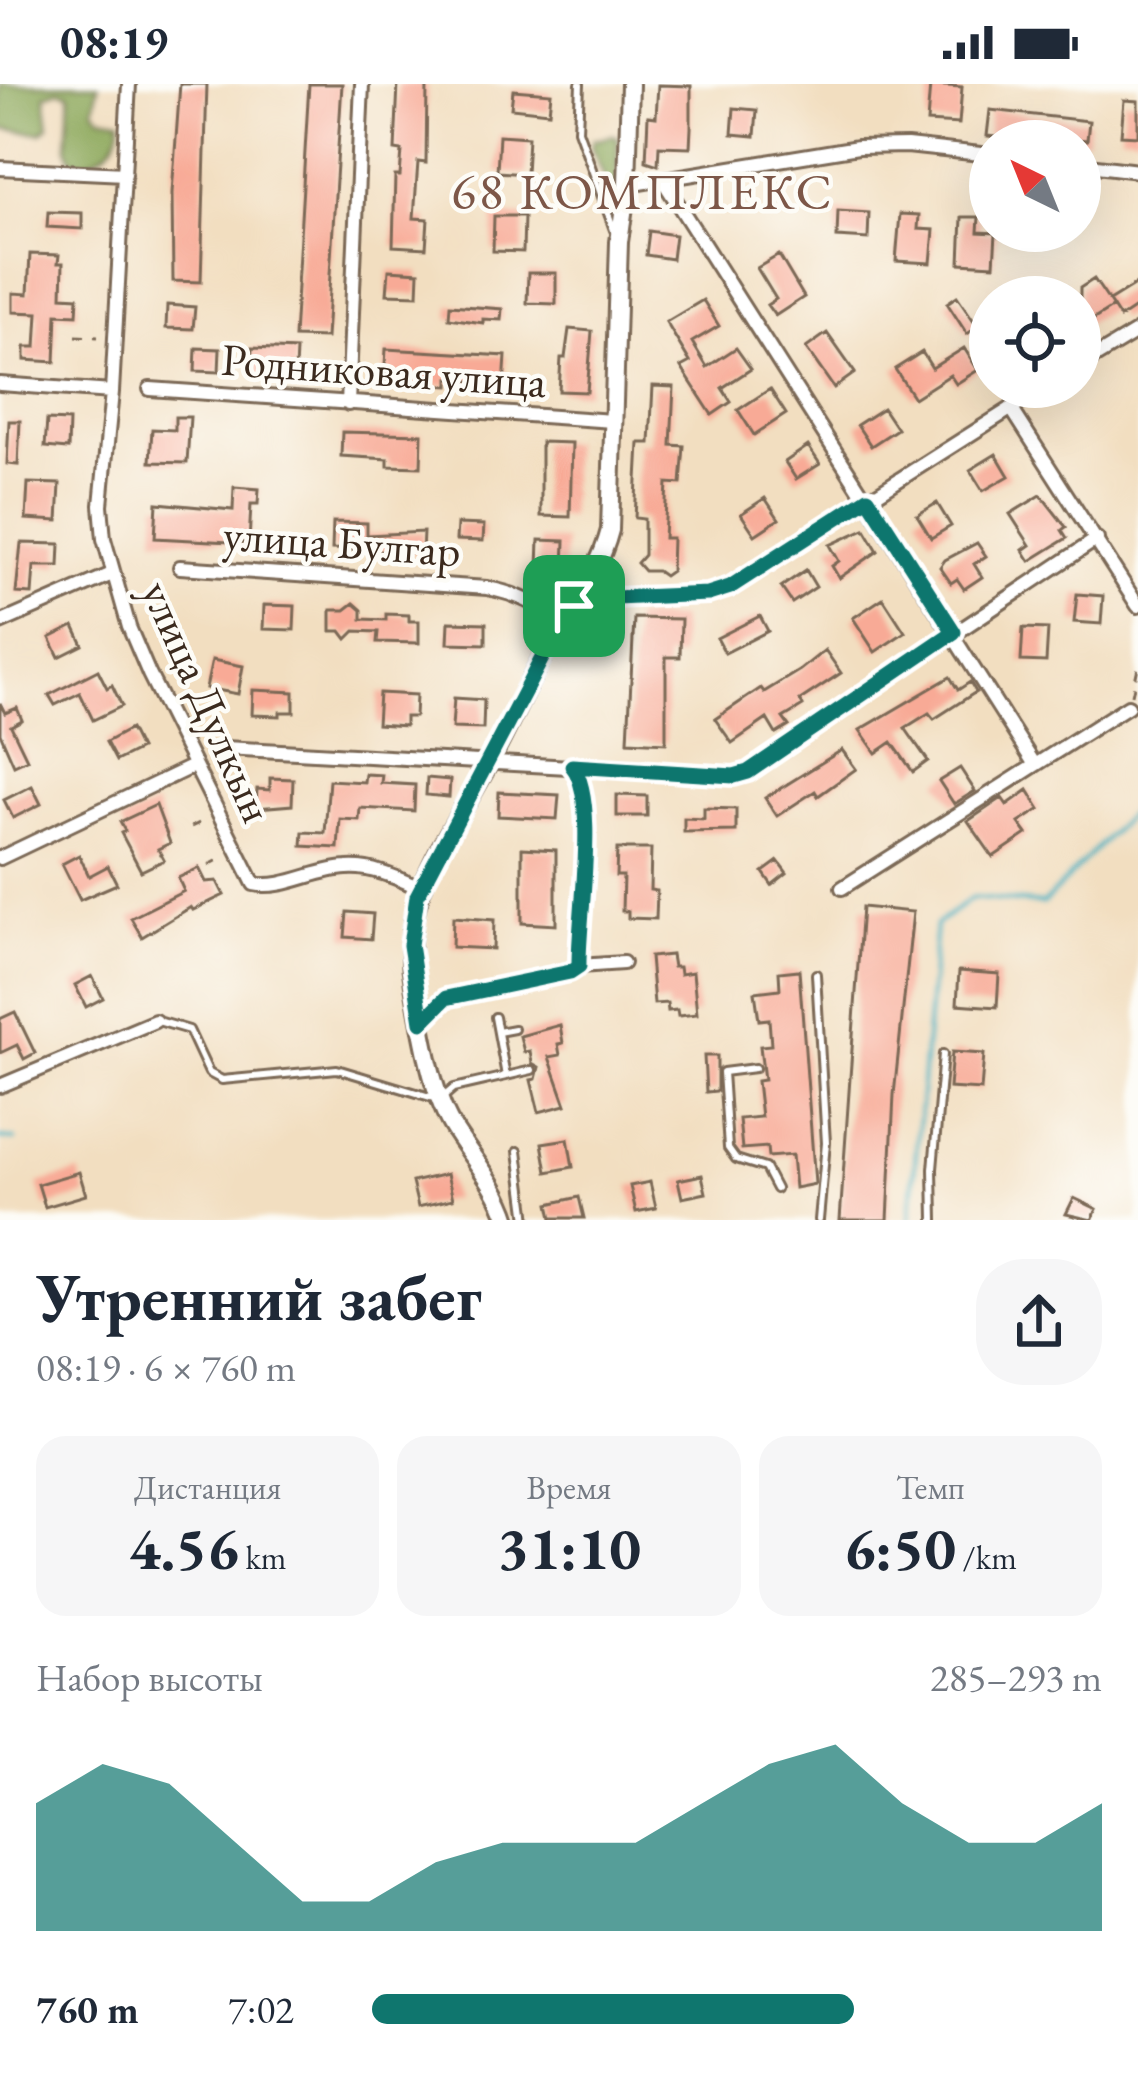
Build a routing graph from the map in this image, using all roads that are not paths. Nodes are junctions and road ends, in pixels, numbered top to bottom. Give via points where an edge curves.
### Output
1 (130, 84) edge
2 (362, 84) edge
3 (580, 84) edge
4 (630, 84) edge
5 (969, 153) edge
6 (1101, 167) edge
7 (0, 168) edge
8 (1138, 171) edge
9 (125, 174) junction
10 (662, 179) junction
11 (627, 185) junction
12 (619, 242) junction
13 (1138, 331) edge
14 (1101, 353) edge
15 (0, 384) edge
16 (150, 389) dead end
17 (112, 392) junction
18 (348, 404) junction
19 (1011, 408) joint
20 (613, 421) junction
21 (868, 498) junction
22 (1096, 539) junction
23 (180, 567) dead end
24 (112, 574) junction
25 (574, 606) junction
26 (1138, 606) edge
27 (0, 623) edge
28 (562, 624) junction
29 (954, 632) junction
30 (1128, 706) road end
31 (225, 748) dead end
32 (490, 762) junction
33 (1035, 765) junction
34 (194, 766) junction
35 (572, 766) junction
36 (0, 858) edge
37 (420, 888) junction
38 (842, 888) dead end
39 (623, 964) dead end
40 (816, 974) dead end
41 (495, 1016) dead end
42 (155, 1021) joint
43 (514, 1029) dead end
44 (498, 1032) junction
45 (943, 1054) dead end
46 (754, 1069) dead end
47 (532, 1070) dead end
48 (506, 1076) junction
49 (0, 1086) edge
50 (440, 1100) junction
51 (518, 1150) dead end
52 (776, 1189) dead end
53 (508, 1220) edge
54 (527, 1220) edge
55 (819, 1220) edge
56 (934, 1220) edge

1 - 9 street, улица Дулкын
2 - 18 street
3 - 12 lane via 578,130
4 - 11 street
5 - 10 street via 858,147
6 - 8 street
7 - 9 street
9 - 17 street, улица Дулкын
10 - 11 street
10 - 21 street
11 - 12 street
12 - 20 street
13 - 14 street
15 - 17 street
16 - 18 street, Родниковая улица
17 - 24 street, улица Дулкын via 101,505
18 - 20 street, Родниковая улица
19 - 21 street
19 - 22 street
20 - 25 street via 610,530
21 - 25 street via 730,587
21 - 29 street
22 - 26 street
22 - 29 street
23 - 28 street, улица Булгар via 488,588 536,603
24 - 27 street
24 - 34 street, улица Дулкын via 148,674
25 - 28 street
28 - 32 street
29 - 33 street
29 - 35 street via 748,772
30 - 33 street
31 - 32 street
32 - 35 street
32 - 37 street
33 - 38 street
34 - 36 street
34 - 37 street, улица Дулкын via 254,884 362,868
35 - 39 street via 583,807 579,966
37 - 50 street via 410,945
40 - 55 lane via 826,1143
41 - 44 lane
42 - 49 street
42 - 50 lane via 189,1030 208,1072 223,1081 337,1070
43 - 44 lane
44 - 48 lane
45 - 56 lane
46 - 52 lane via 722,1072 728,1148 765,1168
47 - 48 lane
48 - 50 lane via 454,1088
50 - 53 street
51 - 54 lane

